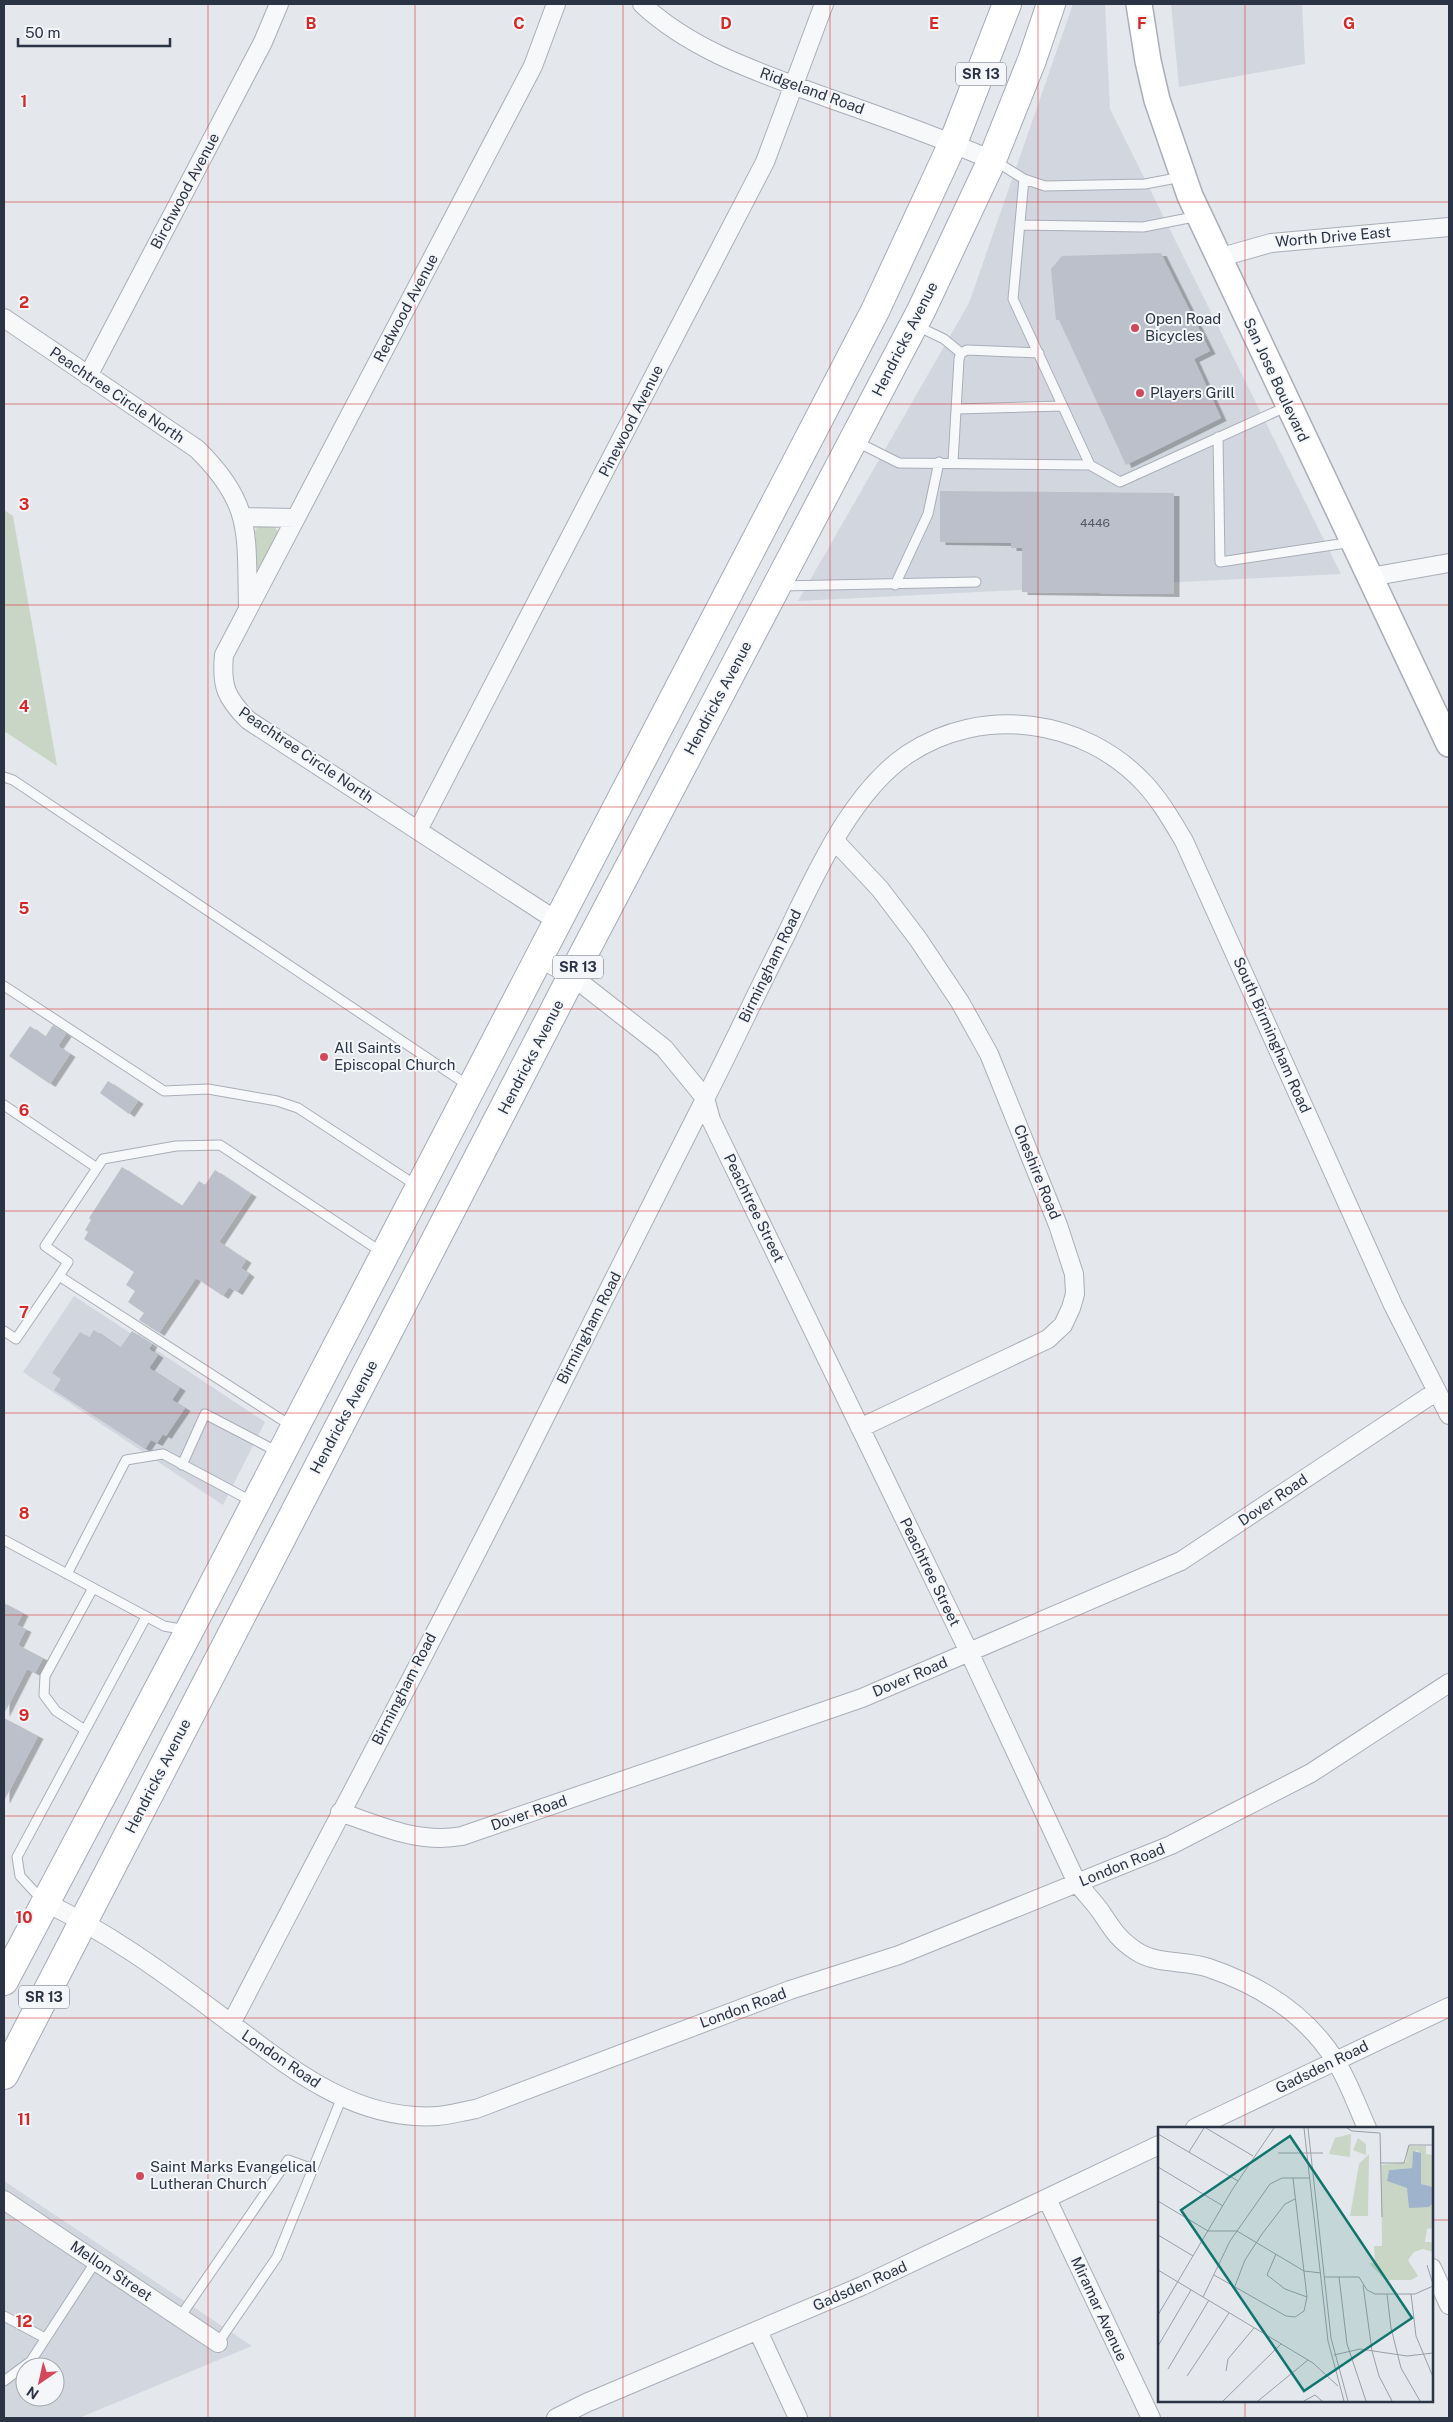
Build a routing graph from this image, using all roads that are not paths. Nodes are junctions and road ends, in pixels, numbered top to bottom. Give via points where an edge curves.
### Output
1 (280, 4) edge
2 (556, 4) edge
3 (642, 4) edge
4 (824, 4) edge
5 (1007, 4) edge
6 (1051, 4) edge
7 (1139, 4) edge
8 (795, 86) junction
9 (953, 143) junction
10 (992, 160) junction
11 (1183, 177) junction
12 (1024, 179) junction
13 (1199, 216) junction
14 (1020, 225) junction
15 (1449, 227) edge
16 (1218, 258) junction
17 (4, 318) edge
18 (914, 324) junction
19 (962, 353) junction
20 (1039, 353) junction
21 (88, 376) junction
22 (1063, 406) junction
23 (1288, 406) junction
24 (957, 409) junction
25 (1218, 438) junction
26 (854, 440) junction
27 (939, 462) junction
28 (952, 462) junction
29 (1090, 465) junction
30 (243, 517) junction
31 (296, 518) junction
32 (1353, 542) junction
33 (751, 547) junction
34 (1449, 563) edge
35 (783, 575) junction
36 (1370, 577) junction
37 (976, 582) dead end
38 (895, 585) junction
39 (248, 609) junction
40 (1024, 724) joint
41 (1449, 744) edge
42 (4, 777) edge
43 (418, 830) junction
44 (835, 841) junction
45 (557, 921) junction
46 (538, 958) junction
47 (572, 976) junction
48 (4, 986) edge
49 (471, 1087) junction
50 (705, 1098) junction
51 (4, 1105) edge
52 (97, 1168) junction
53 (419, 1188) junction
54 (455, 1206) junction
55 (384, 1254) junction
56 (59, 1276) junction
57 (4, 1331) edge
58 (1436, 1391) junction
59 (1449, 1416) edge
60 (293, 1427) junction
61 (860, 1428) junction
62 (332, 1439) junction
63 (280, 1454) junction
64 (182, 1465) junction
65 (255, 1503) junction
66 (4, 1540) edge
67 (67, 1574) junction
68 (93, 1588) junction
69 (146, 1616) junction
70 (189, 1631) junction
71 (223, 1649) junction
72 (969, 1652) junction
73 (1449, 1683) edge
74 (85, 1730) junction
75 (340, 1812) junction
76 (1077, 1883) junction
77 (44, 1902) junction
78 (84, 1920) junction
79 (4, 1981) edge
80 (1449, 2007) edge
81 (231, 2024) junction
82 (1336, 2061) junction
83 (4, 2075) edge
84 (342, 2097) junction
85 (1196, 2127) edge
86 (1367, 2127) edge
87 (1158, 2145) edge
88 (313, 2169) junction
89 (1047, 2199) junction
90 (4, 2200) edge
91 (96, 2261) junction
92 (1433, 2270) edge
93 (1449, 2304) edge
94 (4, 2316) edge
95 (180, 2317) junction
96 (758, 2331) junction
97 (45, 2338) junction
98 (218, 2343) joint
99 (4, 2381) edge
100 (556, 2418) edge
101 (798, 2418) edge
102 (1151, 2418) edge

1 - 21 street, Birchwood Avenue
2 - 31 street, Redwood Avenue via 532,66
3 - 8 street, Ridgeland Road via 682,34 718,55
4 - 8 street, Pinewood Avenue
5 - 9 main road, SR 13
6 - 10 main road, Hendricks Avenue / SR 13
7 - 11 street, San Jose Boulevard via 1157,100
8 - 9 street, Ridgeland Road
8 - 43 street, Pinewood Avenue via 765,162
9 - 10 street, Ridgeland Road
9 - 33 main road, SR 13 via 875,311
10 - 12 lane
10 - 18 main road, Hendricks Avenue / SR 13
11 - 12 lane via 1145,184 1045,186
11 - 13 street, San Jose Boulevard
12 - 14 lane
13 - 14 lane via 1143,227
13 - 16 street, San Jose Boulevard
14 - 20 lane via 1013,299
15 - 16 street, Worth Drive East via 1271,243
16 - 23 street, San Jose Boulevard
17 - 21 street, Peachtree Circle North
18 - 19 lane via 944,339
18 - 26 main road, Hendricks Avenue / SR 13
19 - 20 lane via 967,350
19 - 24 lane
20 - 22 lane
21 - 30 street, Peachtree Circle North via 197,449 232,490
22 - 24 lane
22 - 29 lane
23 - 25 lane
23 - 32 street, San Jose Boulevard
24 - 28 lane
25 - 29 lane via 1120,482
25 - 32 lane via 1220,562
26 - 27 lane via 899,463
26 - 35 main road, Hendricks Avenue / SR 13
27 - 28 lane
27 - 38 lane via 928,514
28 - 29 lane
30 - 31 street
30 - 39 street, Peachtree Circle North
31 - 39 street, Redwood Avenue
32 - 36 street, San Jose Boulevard
33 - 35 main road
33 - 45 main road, SR 13
34 - 36 street
35 - 38 lane
35 - 47 main road, Hendricks Avenue / SR 13
36 - 41 street, San Jose Boulevard
37 - 38 lane
39 - 43 street, Peachtree Circle North via 224,655 222,674 232,705 248,720
40 - 44 street, Birmingham Road via 992,724 955,732 907,755 877,780 858,803
40 - 58 street, South Birmingham Road via 1076,736 1099,748 1142,781 1173,823 1215,906 1394,1305
42 - 49 lane
43 - 45 street, Peachtree Circle North
44 - 50 street, Birmingham Road
44 - 61 street, Cheshire Road via 880,889 918,939 960,1002 989,1054 1058,1225 1074,1274 1071,1308 1063,1325 1048,1339
45 - 46 main road, SR 13
46 - 47 street, Peachtree Street
46 - 49 main road, SR 13
47 - 50 street, Peachtree Street via 664,1048
47 - 54 main road, Hendricks Avenue / SR 13
48 - 53 lane via 164,1091 208,1089 277,1100 298,1108
49 - 53 main road, SR 13
50 - 61 street, Peachtree Street via 711,1120
50 - 75 street, Birmingham Road via 533,1441
51 - 52 lane
52 - 55 lane via 103,1159 176,1146 220,1145
52 - 56 lane via 45,1246 68,1262
53 - 54 main road
53 - 55 main road, SR 13
54 - 62 main road, Hendricks Avenue / SR 13
55 - 60 main road, SR 13
56 - 57 lane via 16,1339
56 - 60 lane
58 - 59 street, South Birmingham Road
58 - 72 street, Dover Road via 1181,1561
60 - 62 main road
60 - 63 main road, SR 13
61 - 72 street, Peachtree Street
62 - 71 main road, Hendricks Avenue / SR 13
63 - 64 lane via 205,1414
63 - 65 main road, SR 13
64 - 65 lane
64 - 67 lane via 163,1454 126,1460
65 - 70 main road, SR 13
66 - 67 lane
67 - 68 lane
68 - 69 lane
68 - 74 lane via 45,1676 44,1695 56,1711
69 - 70 lane via 164,1626
69 - 74 lane
70 - 71 main road
70 - 77 main road, SR 13
71 - 78 main road, Hendricks Avenue / SR 13
72 - 75 street, Dover Road via 862,1698 462,1836 422,1838
72 - 76 street, Peachtree Street
73 - 76 street, London Road via 1311,1773 1203,1830
74 - 77 lane via 17,1857 20,1876
75 - 81 street, Birmingham Road
76 - 82 street, Peachtree Street via 1117,1937 1138,1952 1158,1960 1188,1962 1208,1968 1235,1978 1283,2004 1303,2020
76 - 84 street, London Road via 899,1956 790,1990 476,2109 439,2116 405,2115 364,2106
77 - 78 street, London Road
77 - 79 main road, SR 13
78 - 81 street, London Road
78 - 83 main road, Hendricks Avenue / SR 13
80 - 82 street, Gadsden Road
81 - 84 street, London Road via 287,2066
82 - 85 street, Gadsden Road
82 - 86 street, Peachtree Street
84 - 88 lane
87 - 89 street, Gadsden Road
88 - 95 lane via 288,2160
88 - 98 lane via 277,2257
89 - 96 street, Gadsden Road
89 - 102 street, Miramar Avenue
90 - 91 street, Mellon Street
91 - 95 street, Mellon Street
91 - 97 lane
92 - 93 street
94 - 97 lane
95 - 98 street, Mellon Street
96 - 100 street, Gadsden Road
96 - 101 street
97 - 99 lane via 31,2361

